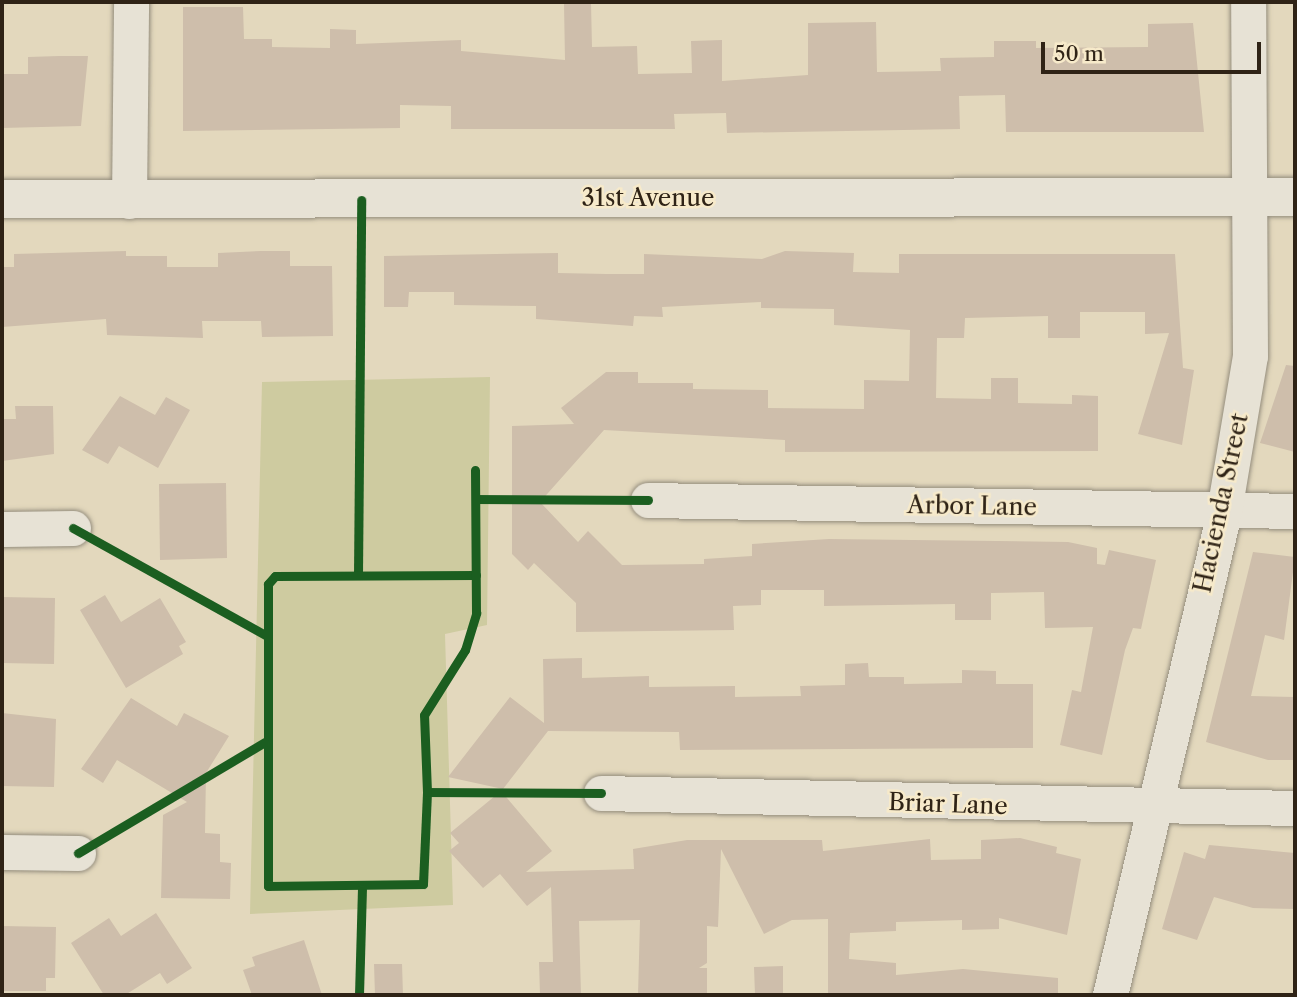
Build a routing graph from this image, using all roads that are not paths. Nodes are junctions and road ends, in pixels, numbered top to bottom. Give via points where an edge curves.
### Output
1 (131, 2) edge
2 (1248, 2) edge
3 (1252, 197) junction
4 (1295, 197) edge
5 (2, 199) edge
6 (129, 201) junction
7 (648, 499) dead end
8 (1224, 511) junction
9 (1295, 511) edge
10 (73, 528) dead end
11 (2, 529) edge
12 (601, 793) dead end
13 (1295, 808) edge
14 (1150, 810) junction
15 (2, 852) edge
16 (78, 853) dead end
17 (1110, 995) edge

1 - 6 street
2 - 3 street, Hacienda Street
3 - 4 street, 31st Avenue
3 - 6 street, 31st Avenue
3 - 8 street, Hacienda Street via 1250,356
5 - 6 street, 31st Avenue
7 - 8 street, Arbor Lane
8 - 9 street, Arbor Lane
8 - 14 street, Hacienda Street
10 - 11 street
12 - 14 street, Briar Lane
13 - 14 street, Briar Lane
14 - 17 street, Hacienda Street
15 - 16 street

